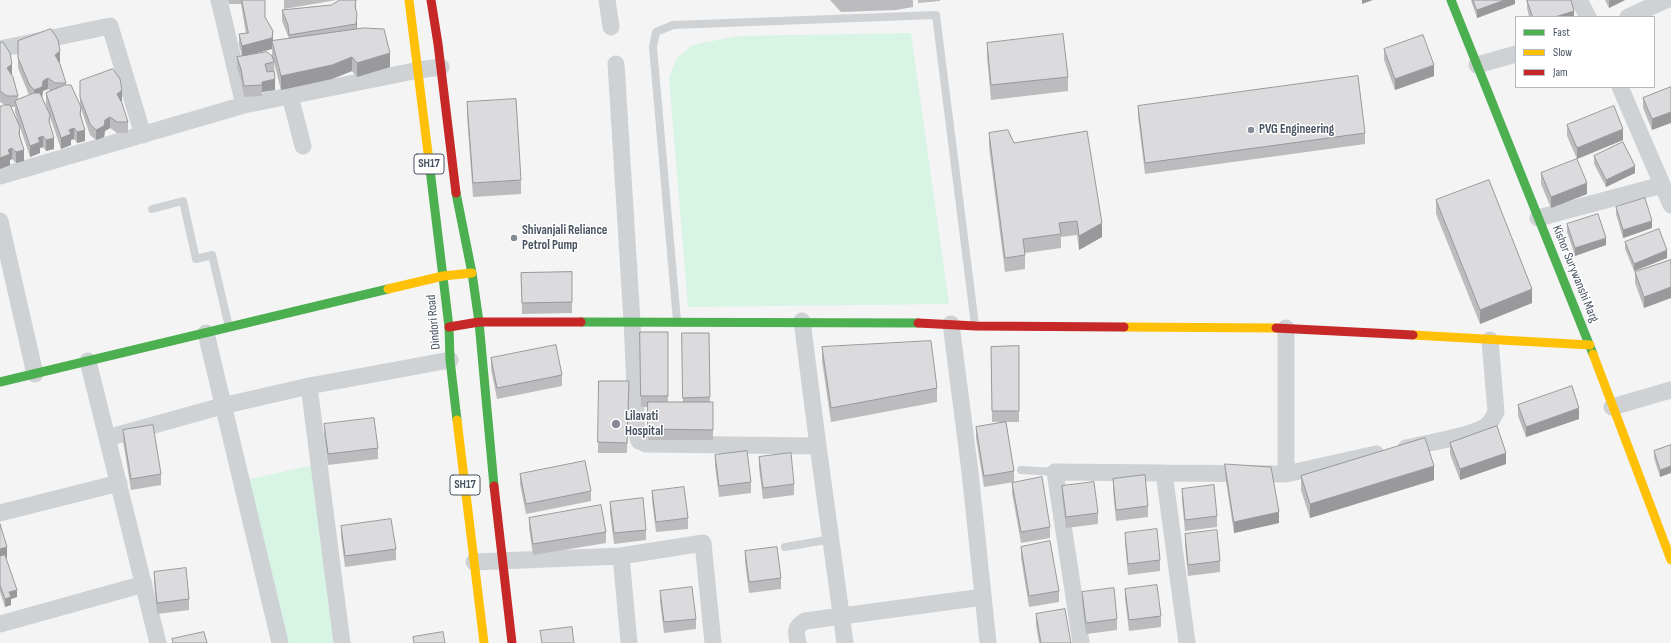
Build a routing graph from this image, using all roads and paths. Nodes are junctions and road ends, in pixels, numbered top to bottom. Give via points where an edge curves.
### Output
1 (219, 0) edge
2 (409, 0) edge
3 (431, 0) edge
4 (608, 0) edge
5 (1451, 0) edge
6 (1579, 0) edge
7 (1666, 0) edge
8 (1587, 16) edge
9 (1630, 16) edge
10 (611, 27) dead end
11 (0, 49) edge
12 (1515, 54) edge
13 (616, 64) dead end
14 (1477, 65) junction
15 (440, 67) junction
16 (419, 70) junction
17 (1620, 88) edge
18 (290, 96) junction
19 (244, 105) junction
20 (143, 135) junction
21 (303, 146) dead end
22 (0, 176) edge
23 (1662, 185) junction
24 (1671, 205) edge
25 (152, 209) dead end
26 (1538, 218) junction
27 (0, 221) edge
28 (472, 273) junction
29 (443, 276) junction
30 (632, 321) junction
31 (677, 321) junction
32 (802, 321) junction
33 (479, 322) junction
34 (951, 324) junction
35 (976, 326) junction
36 (449, 327) junction
37 (229, 328) junction
38 (1286, 328) junction
39 (206, 333) junction
40 (1490, 340) junction
41 (1590, 345) junction
42 (450, 360) junction
43 (88, 361) junction
44 (35, 374) junction
45 (0, 382) edge
46 (309, 386) junction
47 (1671, 390) edge
48 (222, 406) junction
49 (1612, 407) junction
50 (107, 438) junction
51 (818, 446) junction
52 (1021, 470) dead end
53 (1055, 472) junction
54 (1164, 473) junction
55 (1286, 474) junction
56 (118, 483) junction
57 (0, 513) edge
58 (832, 539) junction
59 (785, 547) dead end
60 (621, 556) junction
61 (502, 560) junction
62 (1671, 560) edge
63 (474, 562) junction
64 (144, 584) junction
65 (983, 597) junction
66 (841, 616) junction
67 (0, 624) edge
68 (158, 643) edge
69 (280, 643) edge
70 (342, 643) edge
71 (484, 643) edge
72 (512, 643) edge
73 (629, 643) edge
74 (713, 643) edge
75 (798, 643) edge
76 (845, 643) edge
77 (988, 643) edge
78 (1081, 643) edge
79 (1187, 643) edge

1 - 19 street
2 - 16 street, Dindori Road / SH17
3 - 15 street, SH17
4 - 10 street
5 - 14 street, Kishor Surywanshi Marg
6 - 8 street
7 - 9 street
11 - 20 street via 110,26
12 - 14 street
13 - 30 street
14 - 26 street, Kishor Surywanshi Marg
15 - 16 street
15 - 28 street, SH17 via 458,206
16 - 18 street
16 - 29 street, Dindori Road / SH17
17 - 23 street
18 - 19 street
18 - 21 street
19 - 20 street
20 - 22 street
23 - 24 street
23 - 26 street
25 - 37 lane via 183,201 196,259 212,256
26 - 41 street, Kishor Surywanshi Marg
27 - 44 street
28 - 29 street
28 - 33 street, SH17
29 - 36 street, Dindori Road / SH17
29 - 37 street
30 - 31 street
30 - 33 street
30 - 51 street via 639,441 646,444
31 - 32 street
31 - 35 lane via 654,46 656,32 673,25 936,15
32 - 34 street
32 - 51 street
33 - 36 street
33 - 61 street
34 - 35 street
34 - 65 street
35 - 38 street
36 - 42 street, Dindori Road / SH17
37 - 39 street
38 - 40 street
38 - 55 street
39 - 43 street
39 - 48 street
40 - 41 street
40 - 55 street via 1496,412 1484,428
41 - 49 street, Kishor Surywanshi Marg
42 - 46 street
42 - 63 street, Dindori Road / SH17
43 - 44 street
43 - 50 street
44 - 45 street
46 - 48 street
46 - 70 street
47 - 49 street
48 - 50 street
48 - 69 street
49 - 62 street, Kishor Surywanshi Marg
50 - 56 street
51 - 58 street
52 - 53 lane
53 - 54 street
53 - 78 street
54 - 55 street
54 - 79 street
56 - 57 street
56 - 64 street
58 - 59 lane
58 - 66 street
60 - 61 street
60 - 73 street
60 - 74 street via 703,543
61 - 63 street
61 - 72 street
63 - 71 street, Dindori Road / SH17
64 - 67 street
64 - 68 street
65 - 66 street
65 - 77 street
66 - 75 street via 798,625
66 - 76 street

